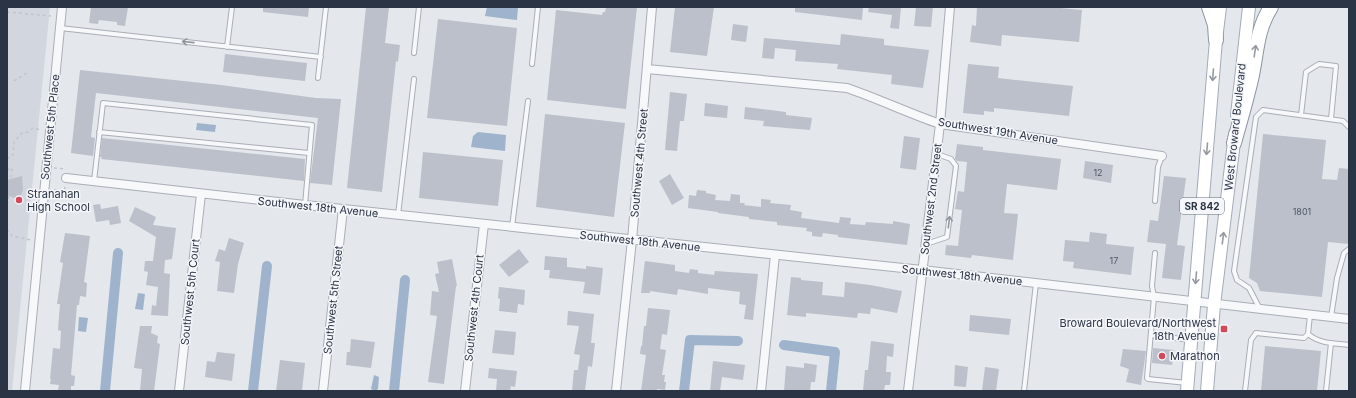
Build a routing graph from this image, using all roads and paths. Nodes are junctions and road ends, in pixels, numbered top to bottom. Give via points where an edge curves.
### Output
1 (62, 7) edge
2 (232, 7) edge
3 (326, 7) edge
4 (419, 7) edge
5 (538, 7) edge
6 (652, 7) edge
7 (950, 7) edge
8 (1209, 7) edge
9 (1220, 7) edge
10 (1249, 7) edge
11 (1272, 7) edge
12 (7, 12) edge
13 (51, 16) dead end
14 (60, 28) junction
15 (1216, 40) junction
16 (227, 47) junction
17 (414, 54) dead end
18 (321, 57) junction
19 (532, 64) dead end
20 (647, 69) junction
21 (26, 73) dead end
22 (318, 78) dead end
23 (414, 79) dead end
24 (14, 81) dead end
25 (528, 101) dead end
26 (1301, 115) junction
27 (1331, 119) junction
28 (940, 124) junction
29 (1349, 127) edge
30 (99, 132) junction
31 (40, 135) dead end
32 (1234, 143) junction
33 (310, 153) junction
34 (936, 153) junction
35 (1162, 156) joint
36 (7, 159) edge
37 (7, 170) edge
38 (66, 178) dead end
39 (11, 179) dead end
40 (94, 181) junction
41 (201, 194) junction
42 (9, 196) dead end
43 (1155, 200) dead end
44 (7, 205) edge
45 (304, 205) junction
46 (344, 209) junction
47 (398, 215) junction
48 (7, 217) edge
49 (484, 224) junction
50 (7, 226) edge
51 (512, 227) junction
52 (7, 229) edge
53 (32, 234) dead end
54 (632, 240) junction
55 (925, 244) junction
56 (1349, 249) edge
57 (1155, 253) dead end
58 (774, 255) junction
59 (922, 270) junction
60 (1036, 284) junction
61 (1154, 297) junction
62 (1194, 302) junction
63 (1214, 304) junction
64 (1260, 310) junction
65 (1310, 315) junction
66 (1331, 317) junction
67 (1349, 320) edge
68 (1308, 334) junction
69 (1151, 335) junction
70 (1191, 340) junction
71 (1331, 343) junction
72 (1349, 345) edge
73 (1187, 387) edge
74 (25, 391) edge
75 (180, 391) edge
76 (323, 391) edge
77 (465, 391) edge
78 (616, 391) edge
79 (761, 391) edge
80 (908, 391) edge
81 (1024, 391) edge
82 (1207, 391) edge
83 (1245, 391) edge
84 (1326, 391) edge

1 - 14 street, Southwest 5th Place
2 - 16 lane
3 - 18 lane
4 - 17 lane
5 - 19 lane
6 - 20 street, Southwest 4th Street
7 - 28 street, Southwest 2nd Street
8 - 15 highway via 1215,25
9 - 15 main road, SR 842
10 - 32 main road, West Broward Boulevard / SR 842
32 -> 11 highway via 1252,74 1257,39
12 - 13 path
16 -> 14 lane
14 - 74 street, Southwest 5th Place
15 -> 62 main road, SR 842
16 - 18 lane
18 - 22 lane
20 - 28 street, Southwest 19th Avenue via 847,88
20 - 54 street, Southwest 4th Street
21 - 24 path
23 - 47 lane
25 - 51 lane
26 - 27 lane
26 - 27 lane via 1306,72 1319,64 1336,66
26 - 64 lane via 1263,110 1256,117 1234,271 1237,280 1249,288
27 - 29 lane via 1343,121
28 - 34 street, Southwest 2nd Street
28 - 35 street, Southwest 19th Avenue
30 - 33 lane
30 - 33 lane via 103,103 312,125
30 - 40 lane
31 - 36 path via 41,130 33,128 22,133 14,142 13,155
63 -> 32 main road, West Broward Boulevard / SR 842
33 - 45 lane
34 - 55 street, Southwest 2nd Street
55 -> 34 lane via 948,238 956,166 951,159
35 - 43 lane via 1158,167
37 - 39 path via 12,168
38 - 40 street, Southwest 18th Avenue
40 - 41 street, Southwest 18th Avenue
41 - 45 street, Southwest 18th Avenue
41 - 75 street, Southwest 5th Court
42 - 44 path
45 - 46 street, Southwest 18th Avenue
46 - 47 street, Southwest 18th Avenue
46 - 76 street, Southwest 5th Street
47 - 49 street, Southwest 18th Avenue
48 - 50 path
49 - 51 street, Southwest 18th Avenue
49 - 77 street, Southwest 4th Court
51 - 54 street, Southwest 18th Avenue
52 - 53 path via 12,236 22,239 32,240
54 - 58 street, Southwest 18th Avenue
54 - 78 street, Southwest 4th Street
55 - 59 street, Southwest 2nd Street
56 - 66 lane via 1344,253 1337,278
57 - 61 lane via 1152,286
58 - 59 street, Southwest 18th Avenue
58 - 79 street
59 - 60 street, Southwest 18th Avenue
59 - 80 street, Southwest 2nd Street
60 - 61 street, Southwest 18th Avenue
60 - 81 lane
61 - 62 street, Southwest 18th Avenue
61 - 69 lane
62 - 63 street, Southwest 18th Avenue
62 - 70 main road, SR 842
63 - 64 street, Southwest 18th Avenue
63 - 82 main road, West Broward Boulevard / SR 842
64 - 65 street, Southwest 18th Avenue
65 - 66 street, Southwest 18th Avenue
65 - 68 lane
66 - 67 street, Southwest 18th Avenue
68 - 71 lane via 1314,340
68 - 83 lane via 1304,338 1256,333 1253,335
69 - 70 lane
69 - 73 lane via 1148,379
70 - 73 main road, SR 842
71 - 72 lane
71 - 84 lane

